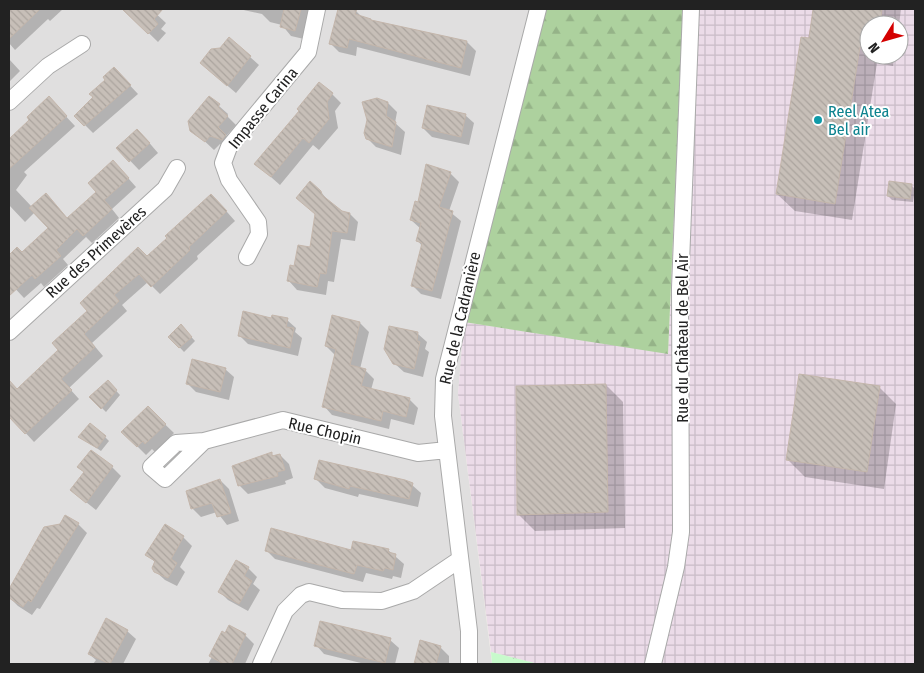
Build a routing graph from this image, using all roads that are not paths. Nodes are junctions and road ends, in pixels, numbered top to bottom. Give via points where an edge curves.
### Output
1 (317, 9) edge
2 (537, 9) edge
3 (691, 9) edge
4 (82, 44) dead end
5 (9, 102) edge
6 (177, 168) dead end
7 (247, 257) dead end
8 (10, 328) edge
9 (204, 442) dead end
10 (447, 450) junction
11 (459, 560) junction
12 (261, 664) edge
13 (470, 664) edge
14 (653, 664) edge

1 - 7 street, Impasse Carina via 308,52 229,147 223,163 229,180 258,222 259,234
2 - 10 street, Rue de la Cadranière via 444,379 443,416
3 - 14 street, Rue du Château de Bel Air via 680,288 681,532
4 - 5 street via 48,66
6 - 8 street, Rue des Primevères via 166,188
9 - 10 street, Rue Chopin via 283,420 418,453
10 - 11 street, Rue de la Cadranière
11 - 12 street via 413,591 382,601 342,600 317,593 301,595 285,611
11 - 13 street, Rue de la Cadranière

